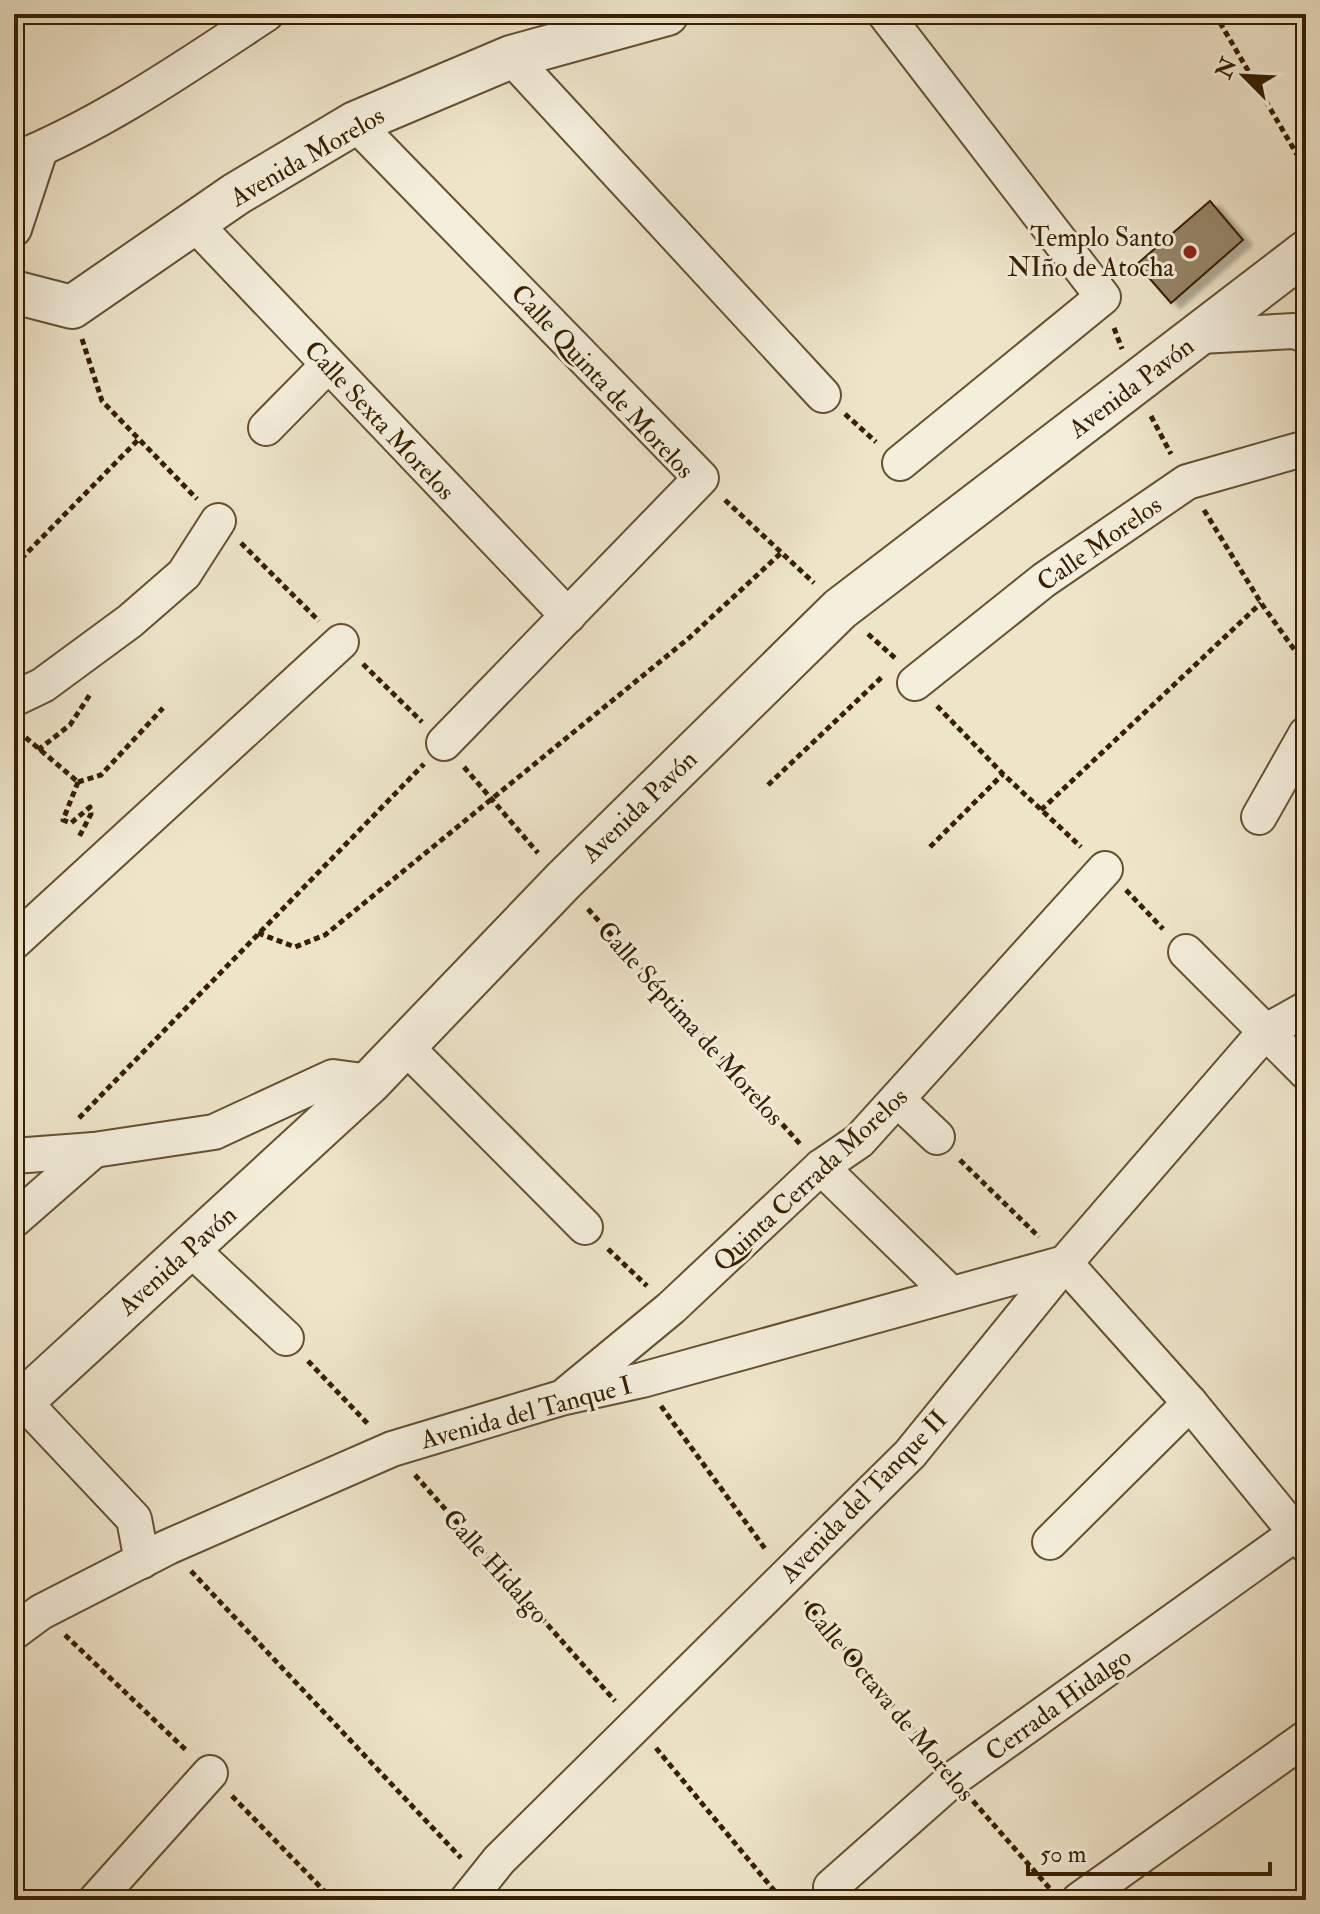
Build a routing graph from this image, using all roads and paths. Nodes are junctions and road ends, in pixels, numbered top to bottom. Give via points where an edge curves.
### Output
1 (667, 14) edge
2 (885, 14) edge
3 (1215, 14) edge
4 (256, 16) edge
5 (511, 57) junction
6 (355, 123) junction
7 (27, 155) edge
8 (1306, 170) edge
9 (194, 223) junction
10 (14, 229) edge
11 (1306, 252) edge
12 (14, 292) edge
13 (1103, 297) junction
14 (1306, 335) edge
15 (1200, 336) junction
16 (328, 365) junction
17 (1135, 382) junction
18 (823, 395) dead end
19 (266, 428) dead end
20 (139, 439) dead end
21 (1306, 448) edge
22 (900, 463) dead end
23 (1187, 482) junction
24 (218, 521) dead end
25 (782, 552) dead end
26 (14, 553) edge
27 (21, 559) junction
28 (14, 566) edge
29 (1261, 603) junction
30 (568, 616) junction
31 (341, 642) dead end
32 (1306, 666) edge
33 (907, 672) joint
34 (14, 699) edge
35 (163, 708) dead end
36 (14, 728) edge
37 (1306, 734) edge
38 (444, 743) junction
39 (1003, 774) dead end
40 (78, 782) junction
41 (768, 785) dead end
42 (491, 800) junction
43 (1041, 810) dead end
44 (1259, 817) dead end
45 (930, 847) dead end
46 (112, 850) junction
47 (1105, 869) joint
48 (563, 881) junction
49 (258, 933) junction
50 (14, 942) edge
51 (1186, 952) joint
52 (1306, 1009) edge
53 (1265, 1032) junction
54 (406, 1047) junction
55 (1306, 1072) edge
56 (370, 1082) junction
57 (899, 1101) junction
58 (937, 1137) joint
59 (94, 1150) junction
60 (29, 1156) edge
61 (821, 1167) junction
62 (14, 1220) edge
63 (585, 1227) joint
64 (191, 1249) junction
65 (1065, 1263) junction
66 (949, 1292) junction
67 (671, 1308) junction
68 (286, 1338) joint
69 (642, 1380) junction
70 (561, 1398) junction
71 (1190, 1403) junction
72 (25, 1412) edge
73 (392, 1449) junction
74 (1301, 1540) edge
75 (1050, 1542) dead end
76 (155, 1554) junction
77 (786, 1577) junction
78 (14, 1632) edge
79 (636, 1725) junction
80 (1306, 1738) edge
81 (210, 1773) dead end
82 (953, 1779) junction
83 (831, 1887) dead end
84 (475, 1890) edge
85 (96, 1900) edge
86 (782, 1900) edge
87 (1059, 1900) edge
88 (1079, 1900) edge

1 - 5 street, Avenida Morelos
2 - 13 street
3 - 8 path
4 - 7 street via 133,102
5 - 6 street, Avenida Morelos
5 - 18 street
6 - 9 street, Avenida Morelos
6 - 30 street, Calle Quinta de Morelos via 701,478
7 - 10 street
9 - 12 street, Avenida Morelos via 72,307
9 - 16 street, Calle Sexta Morelos
11 - 15 street, Avenida Pavón
13 - 17 path
13 - 22 street
14 - 15 street via 1294,331
15 - 17 street, Avenida Pavón
16 - 19 street
16 - 30 street, Calle Sexta Morelos
17 - 23 path
17 - 48 street, Avenida Pavón via 840,609
20 - 27 path
21 - 23 street, Calle Morelos
23 - 29 path
23 - 33 street, Calle Morelos
24 - 34 street via 184,574 43,685
25 - 42 path via 689,638
26 - 27 path
27 - 28 path
29 - 32 path
29 - 43 path
30 - 38 street, Calle Quinta de Morelos
31 - 46 street
33 - 41 path
35 - 40 path via 101,775
36 - 40 path
37 - 44 street
38 - 42 path, Calle Séptima de Morelos
38 - 49 path
39 - 45 path
40 - 46 path via 63,820 71,823 90,807 77,836 81,844 91,847 101,837
42 - 48 path, Calle Séptima de Morelos
42 - 49 path via 325,935 295,947
46 - 50 street
47 - 51 path
47 - 57 street, Quinta Cerrada Morelos
48 - 54 street, Avenida Pavón
48 - 61 path, Calle Séptima de Morelos
49 - 60 path
51 - 53 street
52 - 53 street, Avenida del Tanque II
53 - 55 street
53 - 65 street, Avenida del Tanque II
54 - 56 street, Avenida Pavón
54 - 63 street
56 - 59 street via 333,1077 214,1132
56 - 64 street, Avenida Pavón
57 - 58 street
57 - 61 street, Quinta Cerrada Morelos via 859,1141
58 - 65 path
59 - 60 street
59 - 62 street
61 - 66 street
61 - 67 street, Quinta Cerrada Morelos
63 - 67 path
64 - 68 street
64 - 72 street, Avenida Pavón
65 - 66 street, Avenida del Tanque I
65 - 71 street
65 - 77 street, Avenida del Tanque II via 910,1454
66 - 69 street, Avenida del Tanque I
67 - 70 street, Quinta Cerrada Morelos
68 - 73 path, Calle Hidalgo
69 - 70 street, Avenida del Tanque I
69 - 77 path, Calle Octava de Morelos
70 - 73 street, Avenida del Tanque I
71 - 74 street
71 - 75 street
72 - 76 street via 134,1519
73 - 76 street, Avenida del Tanque I
73 - 79 path, Calle Hidalgo
74 - 82 street, Cerrada Hidalgo
76 - 78 street, Avenida del Tanque I via 41,1612
76 - 84 path
77 - 79 street, Avenida del Tanque II
77 - 82 path, Calle Octava de Morelos
79 - 84 street, Avenida del Tanque II
79 - 86 path, Calle Hidalgo
80 - 88 street
81 - 85 street
82 - 83 street, Cerrada Hidalgo
82 - 87 path, Calle Octava de Morelos

